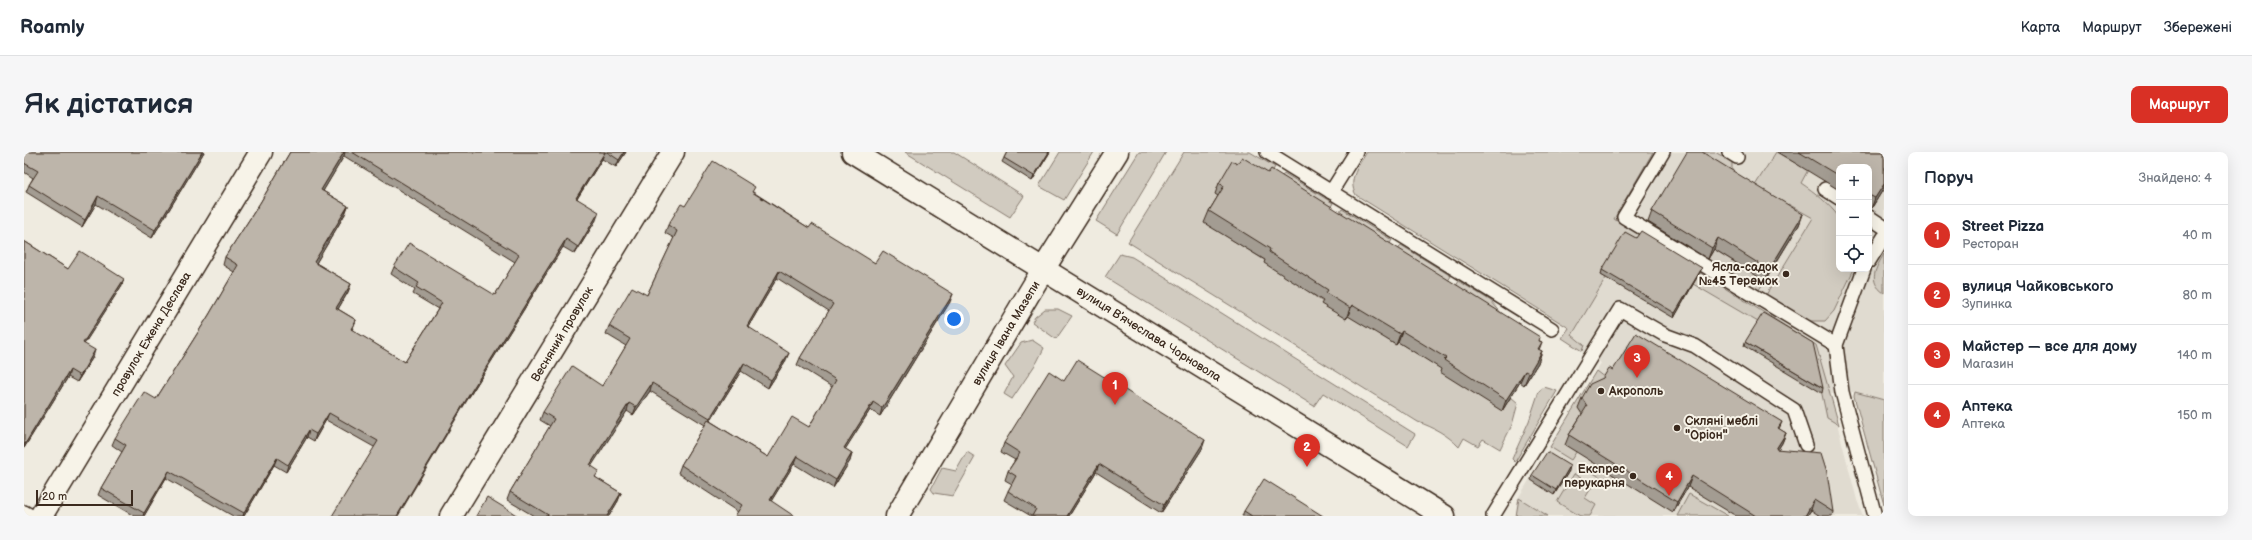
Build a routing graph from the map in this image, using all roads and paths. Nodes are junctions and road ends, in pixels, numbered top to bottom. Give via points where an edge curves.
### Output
1 (261, 152) edge
2 (673, 152) edge
3 (853, 152) edge
4 (1117, 152) edge
5 (1267, 152) edge
6 (1356, 152) edge
7 (1663, 152) edge
8 (1825, 189) dead end
9 (1331, 192) junction
10 (1836, 196) edge
11 (1872, 219) edge
12 (1884, 227) edge
13 (1884, 237) edge
14 (1872, 256) edge
15 (1044, 268) junction
16 (1863, 272) edge
17 (1552, 329) dead end
18 (1836, 345) junction
19 (1806, 445) dead end
20 (24, 512) edge
21 (31, 516) edge
22 (41, 516) edge
23 (451, 516) edge
24 (897, 516) edge
25 (1444, 516) edge
26 (1493, 516) edge
27 (1876, 516) edge

1 - 22 street, провулок Ежена Деслава
2 - 23 street, Весняний провулок
3 - 15 street, вулиця Вʼячеслава Чорновола
4 - 15 street, вулиця Івана Мазепи
5 - 9 lane
6 - 9 lane
7 - 18 lane via 1624,217
8 - 10 lane
9 - 17 lane
11 - 12 lane
13 - 14 lane
15 - 24 street, вулиця Івана Мазепи
15 - 25 street, вулиця Вʼячеслава Чорновола
16 - 18 lane
18 - 27 lane via 1842,392
19 - 26 lane via 1794,410 1695,346 1665,335 1620,309
20 - 21 lane

